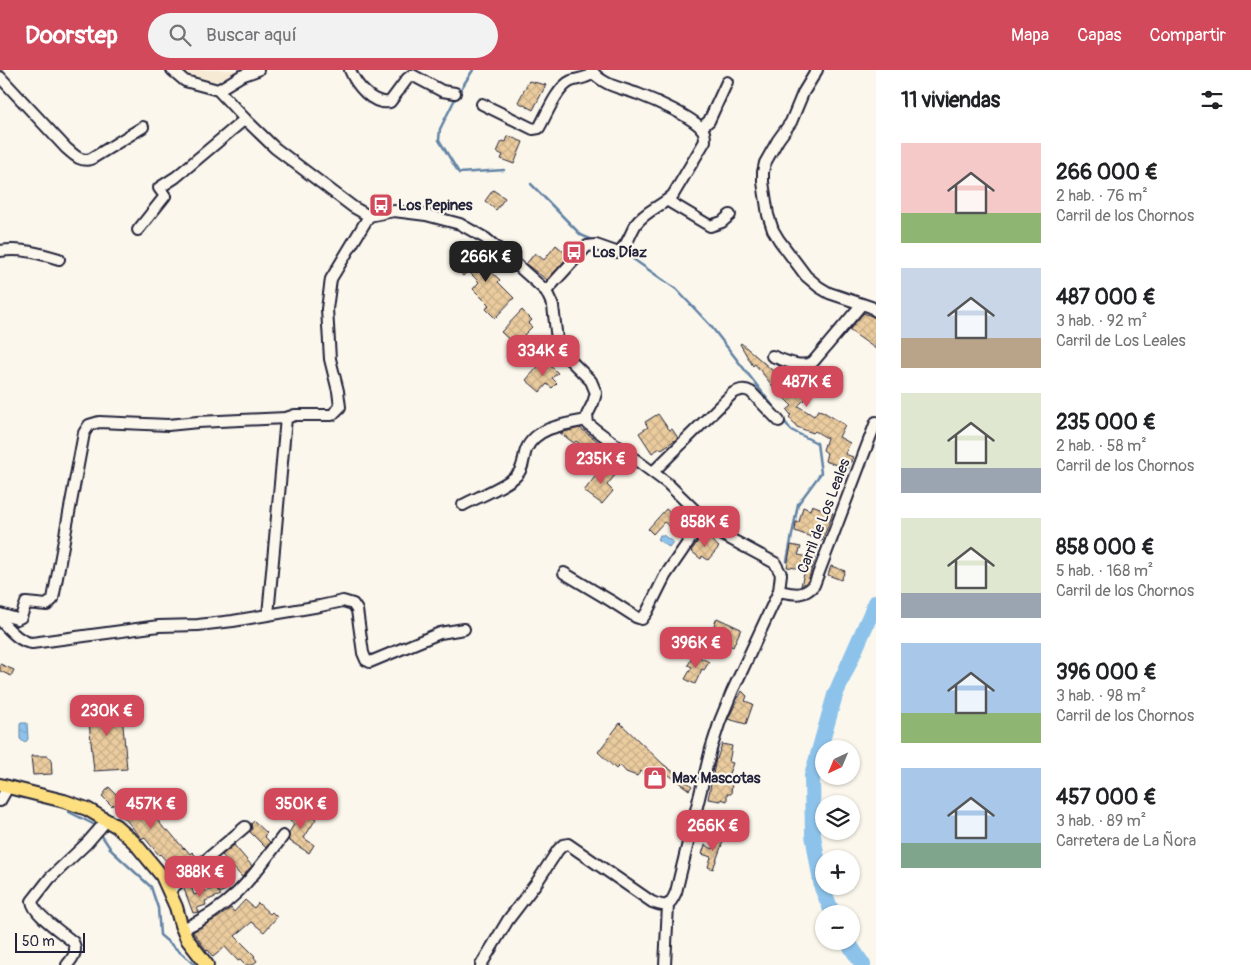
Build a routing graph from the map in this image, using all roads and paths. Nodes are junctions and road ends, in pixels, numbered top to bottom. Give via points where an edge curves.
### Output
1 (172, 70) edge
2 (258, 70) edge
3 (350, 70) edge
4 (817, 70) edge
5 (592, 72) edge
6 (0, 77) edge
7 (727, 82) dead end
8 (218, 90) junction
9 (455, 93) dead end
10 (482, 104) dead end
11 (245, 119) junction
12 (143, 128) dead end
13 (701, 128) junction
14 (668, 201) junction
15 (730, 214) dead end
16 (369, 216) junction
17 (138, 230) dead end
18 (0, 251) edge
19 (59, 260) dead end
20 (546, 291) junction
21 (862, 304) junction
22 (876, 310) edge
23 (772, 356) dead end
24 (286, 418) junction
25 (586, 420) junction
26 (779, 421) dead end
27 (876, 422) edge
28 (653, 472) junction
29 (463, 505) dead end
30 (704, 519) junction
31 (564, 573) dead end
32 (779, 591) junction
33 (0, 614) edge
34 (268, 615) junction
35 (17, 619) junction
36 (0, 620) edge
37 (464, 629) dead end
38 (15, 634) junction
39 (4, 786) edge
40 (0, 801) edge
41 (101, 826) junction
42 (245, 827) dead end
43 (283, 836) dead end
44 (169, 891) junction
45 (668, 905) junction
46 (183, 929) junction
47 (67, 965) edge
48 (207, 965) edge
49 (481, 965) edge
50 (665, 965) edge

1 - 8 street via 185,81
2 - 8 street
3 - 9 street via 363,92 385,102 390,102 412,75 442,91
4 - 21 street via 791,122 765,163 763,182 768,215 778,240 806,276 829,293
5 - 10 street via 587,78 569,82 562,88 539,128 533,129
5 - 13 street via 614,87 659,103
6 - 12 street via 80,159 91,159
7 - 13 street via 709,120
8 - 11 street
11 - 16 street via 275,148
11 - 17 street via 159,188 165,196
13 - 14 street via 705,141
14 - 15 street via 710,226 722,222
14 - 20 street via 642,218 620,251 588,246
16 - 20 street via 394,211 460,224 485,238
16 - 24 street via 331,279 327,310 330,359 340,407 332,415
18 - 19 street via 29,251
20 - 25 street via 553,306 557,340 567,357 594,387 595,397
21 - 22 street
21 - 23 street via 809,364
24 - 34 street
24 - 35 street via 168,425 99,422 88,425 53,599 47,605 26,603 21,617
25 - 28 street via 592,428
25 - 29 street via 538,435 529,445 522,469 515,478
26 - 28 street via 747,389 733,393
27 - 32 street, Carril de Los Leales via 814,585 804,593
28 - 30 street
30 - 31 street via 665,576 642,619
30 - 32 street via 723,535 775,564 781,574
32 - 45 street via 720,721 676,892
33 - 35 street
34 - 37 street via 338,601 348,602 357,610 363,653 370,662 440,634
34 - 38 street via 38,642 26,642
35 - 38 street via 12,625
36 - 38 street
39 - 40 street
39 - 41 main road via 87,808
41 - 44 main road via 134,842 162,876
41 - 47 street via 32,901 41,915 76,946 75,954
42 - 44 street
43 - 46 street via 243,888 204,919
44 - 46 main road
45 - 49 street via 652,902 568,844 563,845 508,920
45 - 50 street
46 - 48 main road

